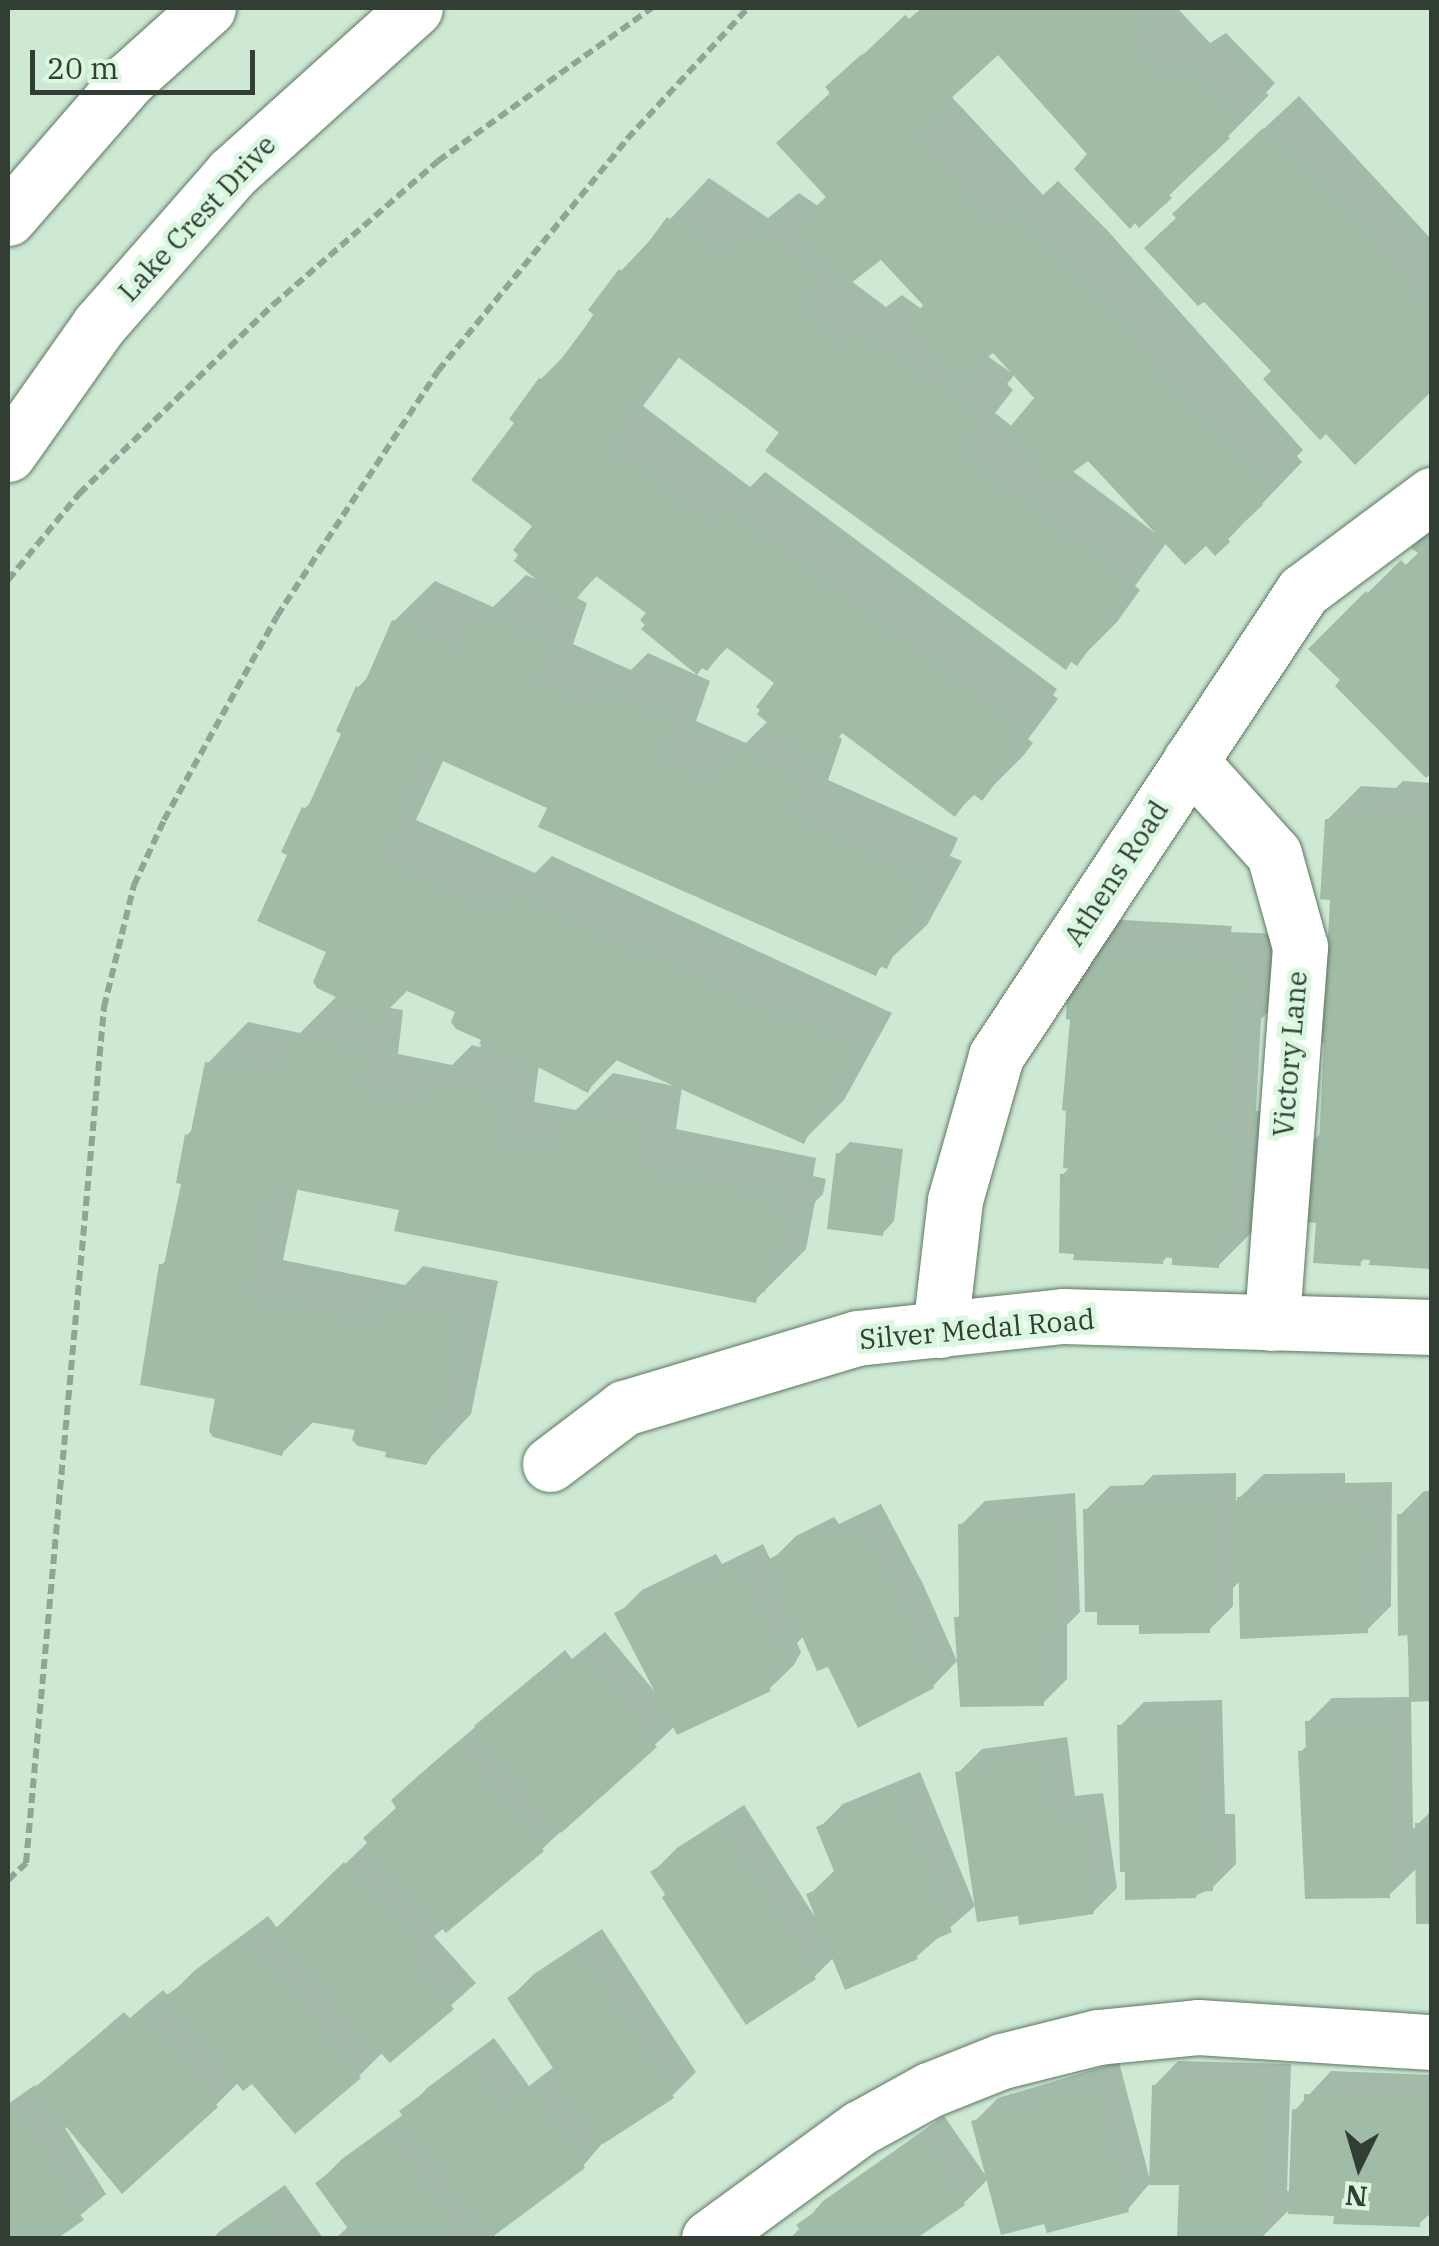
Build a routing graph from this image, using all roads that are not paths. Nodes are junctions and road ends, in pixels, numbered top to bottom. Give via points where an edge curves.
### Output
1 (208, 8) edge
2 (415, 8) edge
3 (8, 218) edge
4 (8, 454) edge
5 (1432, 495) edge
6 (1190, 761) junction
7 (1272, 1323) junction
8 (1432, 1326) edge
9 (940, 1330) junction
10 (550, 1464) dead end
11 (1432, 2042) edge
12 (709, 2238) edge

1 - 3 street via 129,79
2 - 4 street, Lake Crest Drive via 232,173 99,325
5 - 6 street, Athens Road via 1304,591
6 - 7 street, Victory Lane via 1274,854 1300,947
6 - 9 street, Athens Road via 996,1056 955,1200
7 - 8 street, Silver Medal Road
7 - 9 street, Silver Medal Road via 1063,1316
9 - 10 street, Silver Medal Road via 857,1338 624,1408
11 - 12 street via 1198,2027 1098,2037 1002,2062 929,2090 860,2128

